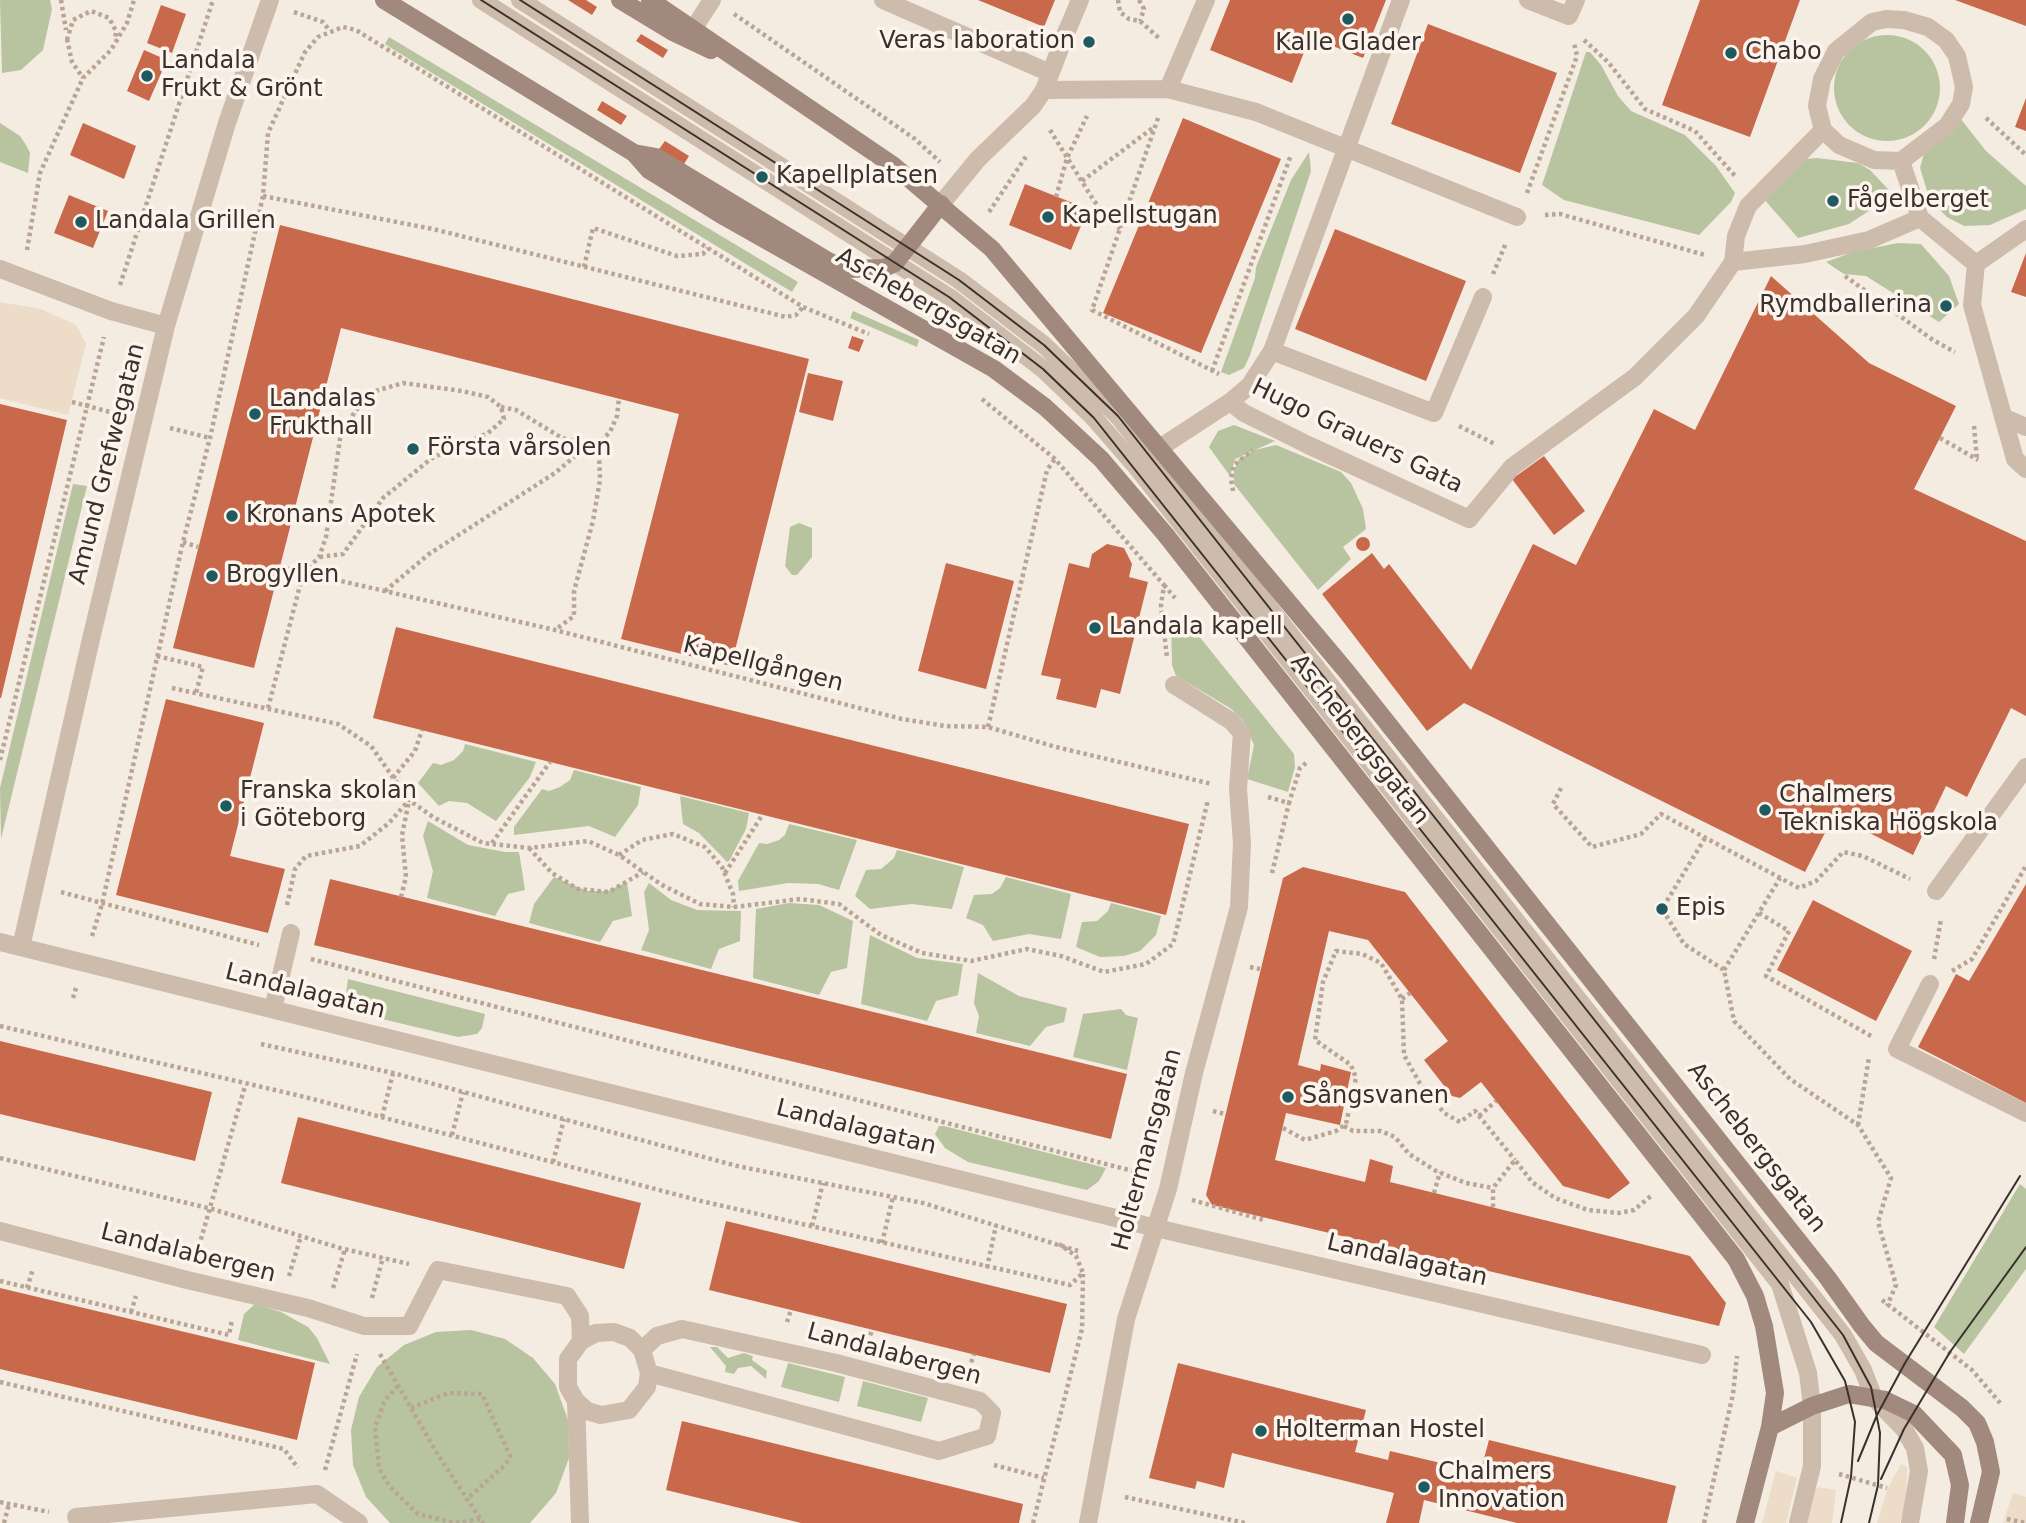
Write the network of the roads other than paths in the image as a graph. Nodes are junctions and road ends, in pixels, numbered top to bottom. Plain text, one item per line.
1 (270, 0) edge
2 (384, 0) edge
3 (481, 0) edge
4 (520, 0) edge
5 (620, 0) edge
6 (650, 0) edge
7 (883, 0) edge
8 (1080, 0) edge
9 (1206, 0) edge
10 (1401, 0) edge
11 (1528, 0) edge
12 (718, 4) edge
13 (1572, 15) edge
14 (694, 28) junction
15 (1050, 72) junction
16 (771, 80) junction
17 (1168, 89) junction
18 (1044, 90) junction
19 (1823, 130) junction
20 (1345, 147) junction
21 (634, 153) junction
22 (1901, 161) junction
23 (941, 204) junction
24 (1517, 217) road end
25 (1920, 218) junction
26 (2026, 229) edge
27 (908, 246) junction
28 (1733, 262) junction
29 (895, 263) junction
30 (1976, 264) junction
31 (0, 269) edge
32 (1483, 297) road end
33 (166, 326) junction
34 (1272, 351) junction
35 (1230, 402) junction
36 (2003, 417) junction
37 (2026, 427) edge
38 (1161, 447) junction
39 (2020, 464) edge
40 (1174, 685) road end
41 (2026, 767) edge
42 (1936, 891) road end
43 (291, 933) dead end
44 (0, 942) edge
45 (21, 947) junction
46 (1930, 984) road end
47 (273, 1009) junction
48 (2026, 1113) edge
49 (1156, 1228) junction
50 (0, 1231) edge
51 (581, 1341) junction
52 (642, 1350) junction
53 (1702, 1355) dead end
54 (649, 1373) junction
55 (1874, 1398) junction
56 (576, 1401) junction
57 (1812, 1406) junction
58 (1770, 1427) junction
59 (76, 1517) road end
60 (1980, 1518) edge
61 (359, 1523) edge
62 (580, 1523) edge
63 (1088, 1523) edge
64 (1745, 1523) edge
65 (1798, 1523) edge
66 (1910, 1523) edge
67 (1955, 1523) edge

1 - 33 street, Amund Grefwegatan
2 - 21 street, Aschebergsgatan
3 - 29 street
4 - 27 street
5 - 16 street, Aschebergsgatan
6 - 14 street, Aschebergsgatan
7 - 15 street
8 - 15 street
9 - 17 street
10 - 20 street, Hugo Grauers Gata
11 - 13 street
12 - 14 street
14 - 16 street, Aschebergsgatan
15 - 18 street
16 - 23 street, Aschebergsgatan
17 - 18 street
17 - 20 street
18 - 23 street
19 - 22 street
19 - 22 street
19 - 28 street
20 - 24 street
20 - 34 street, Hugo Grauers Gata
21 - 29 street, Aschebergsgatan
21 - 58 street, Aschebergsgatan
22 - 25 street
23 - 27 street, Aschebergsgatan
23 - 38 street, Aschebergsgatan
25 - 28 street
25 - 30 street
26 - 30 street
27 - 29 street, Aschebergsgatan
27 - 55 street
28 - 35 street, Hugo Grauers Gata
29 - 57 street
30 - 36 street
31 - 33 street
32 - 34 street, Hugo Grauers Gata
33 - 45 street, Amund Grefwegatan
34 - 35 street, Hugo Grauers Gata
35 - 38 street, Hugo Grauers Gata
36 - 37 street
36 - 39 street
38 - 60 street, Aschebergsgatan
40 - 49 street, Holtermansgatan
41 - 42 street
43 - 47 street
44 - 45 street, Landalagatan
45 - 47 street, Landalagatan
46 - 48 street
47 - 49 street, Landalagatan
49 - 53 street, Landalagatan
49 - 63 street, Holtermansgatan
50 - 51 street, Landalabergen
51 - 52 street
51 - 56 street
52 - 54 street
52 - 54 street, Landalabergen
54 - 56 street
55 - 57 street
55 - 66 street
55 - 67 street
56 - 62 street
57 - 58 street
57 - 65 street
58 - 64 street, Aschebergsgatan
59 - 61 street

